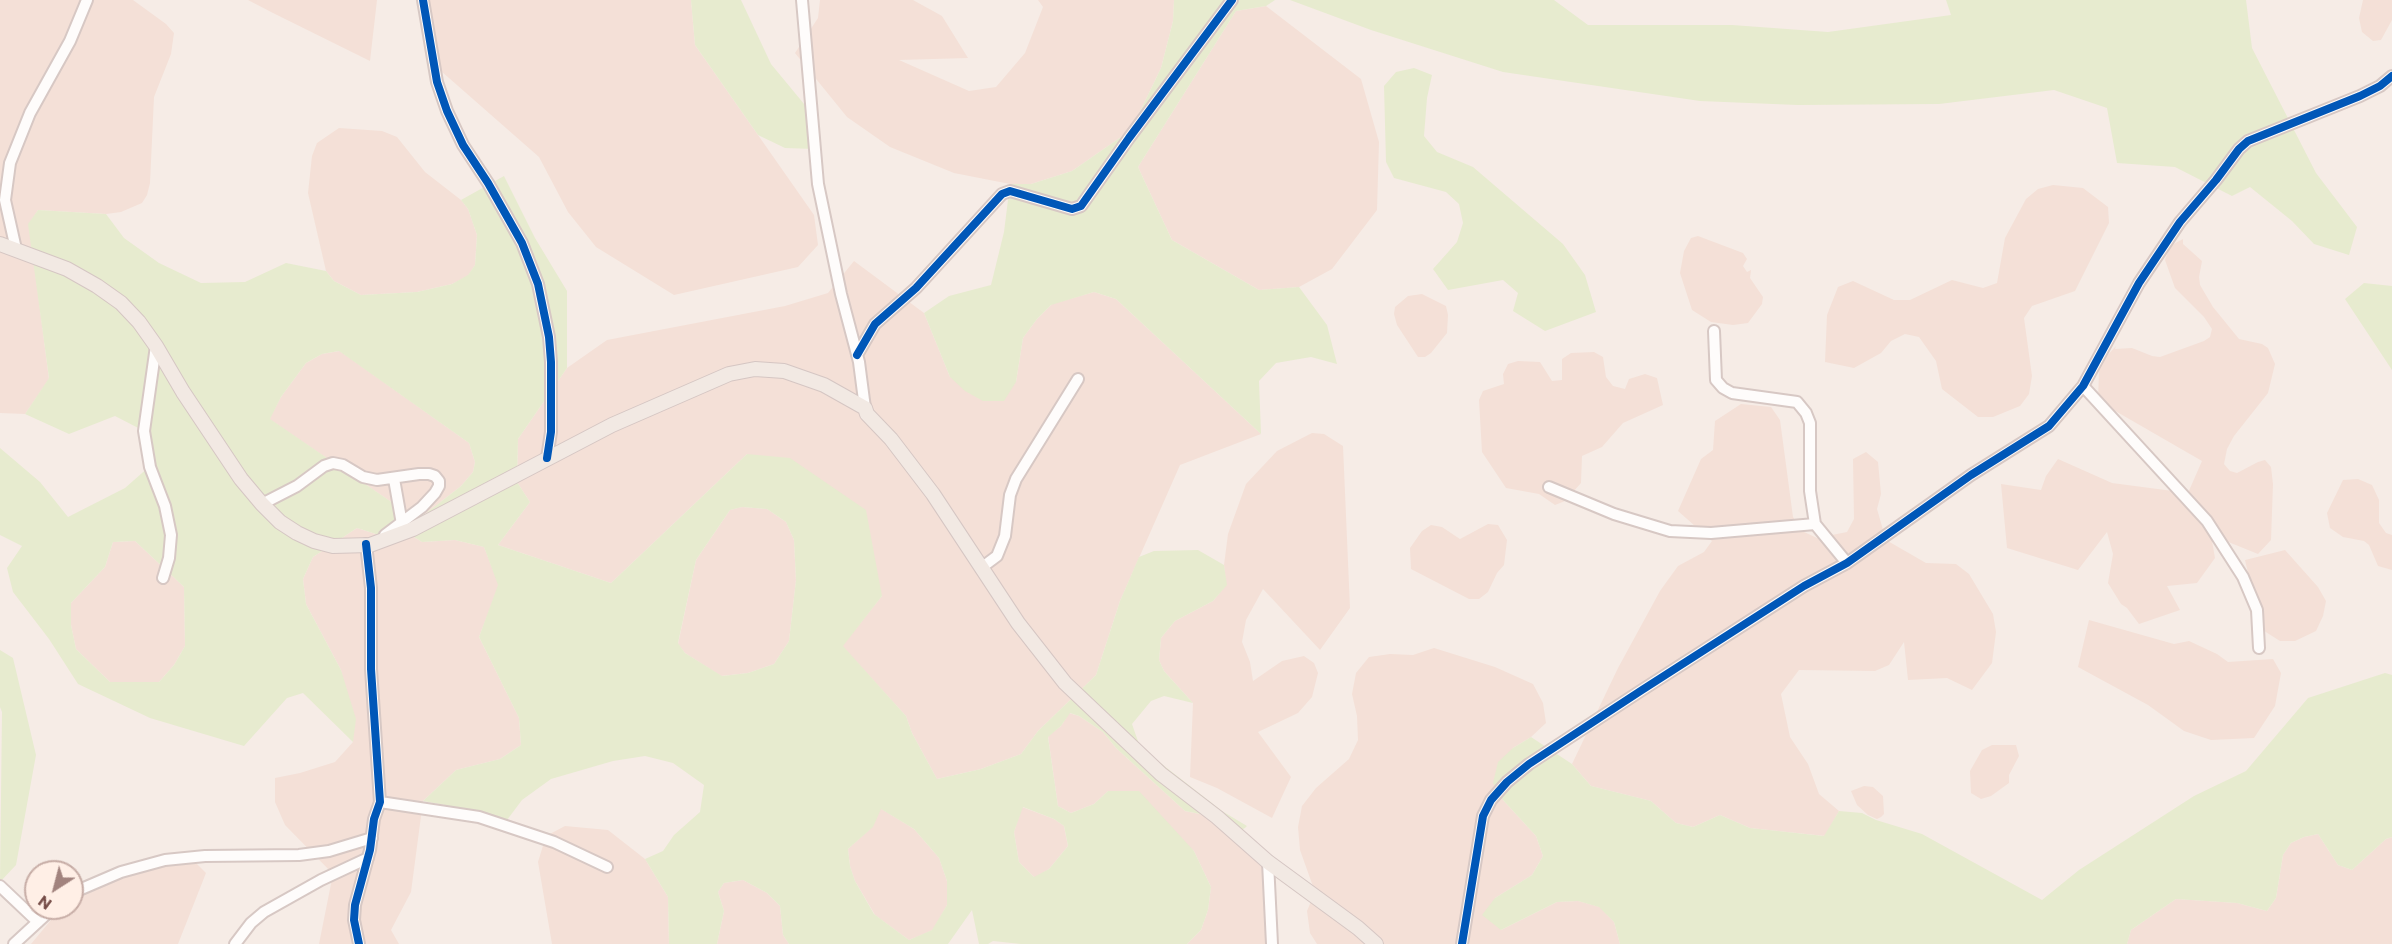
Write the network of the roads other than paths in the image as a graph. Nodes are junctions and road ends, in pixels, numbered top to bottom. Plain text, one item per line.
1 (87, 0) edge
2 (423, 0) edge
3 (802, 0) edge
4 (1232, 0) edge
5 (2392, 76) edge
6 (0, 244) edge
7 (16, 249) junction
8 (1714, 331) dead end
9 (156, 346) junction
10 (857, 355) junction
11 (1078, 379) dead end
12 (2083, 386) junction
13 (865, 408) junction
14 (547, 458) junction
15 (394, 479) junction
16 (1549, 487) dead end
17 (262, 504) junction
18 (402, 524) junction
19 (1815, 524) junction
20 (368, 545) junction
21 (1847, 563) junction
22 (981, 568) junction
23 (164, 578) dead end
24 (2259, 648) dead end
25 (380, 802) junction
26 (372, 838) junction
27 (368, 858) junction
28 (1268, 862) junction
29 (607, 867) dead end
30 (0, 886) edge
31 (84, 888) edge
32 (38, 922) joint
33 (14, 944) edge
34 (235, 944) edge
35 (358, 944) edge
36 (1272, 944) edge
37 (1376, 944) edge
38 (1462, 944) edge

1 - 7 street
2 - 14 street
3 - 10 street
4 - 10 street
5 - 12 street
6 - 7 main road
7 - 9 main road
8 - 19 street
9 - 17 main road
9 - 23 street
10 - 13 street
11 - 22 street
12 - 21 street
12 - 24 street
13 - 14 main road
13 - 22 main road
14 - 20 main road
15 - 17 street
15 - 18 street
15 - 18 street
16 - 19 street
17 - 20 main road
18 - 20 street
19 - 21 street
20 - 25 street
21 - 38 street
22 - 28 main road
25 - 26 street
25 - 29 street
26 - 27 street
26 - 31 street
27 - 34 street
27 - 35 street
28 - 36 street
28 - 37 main road
30 - 32 street
32 - 33 street

